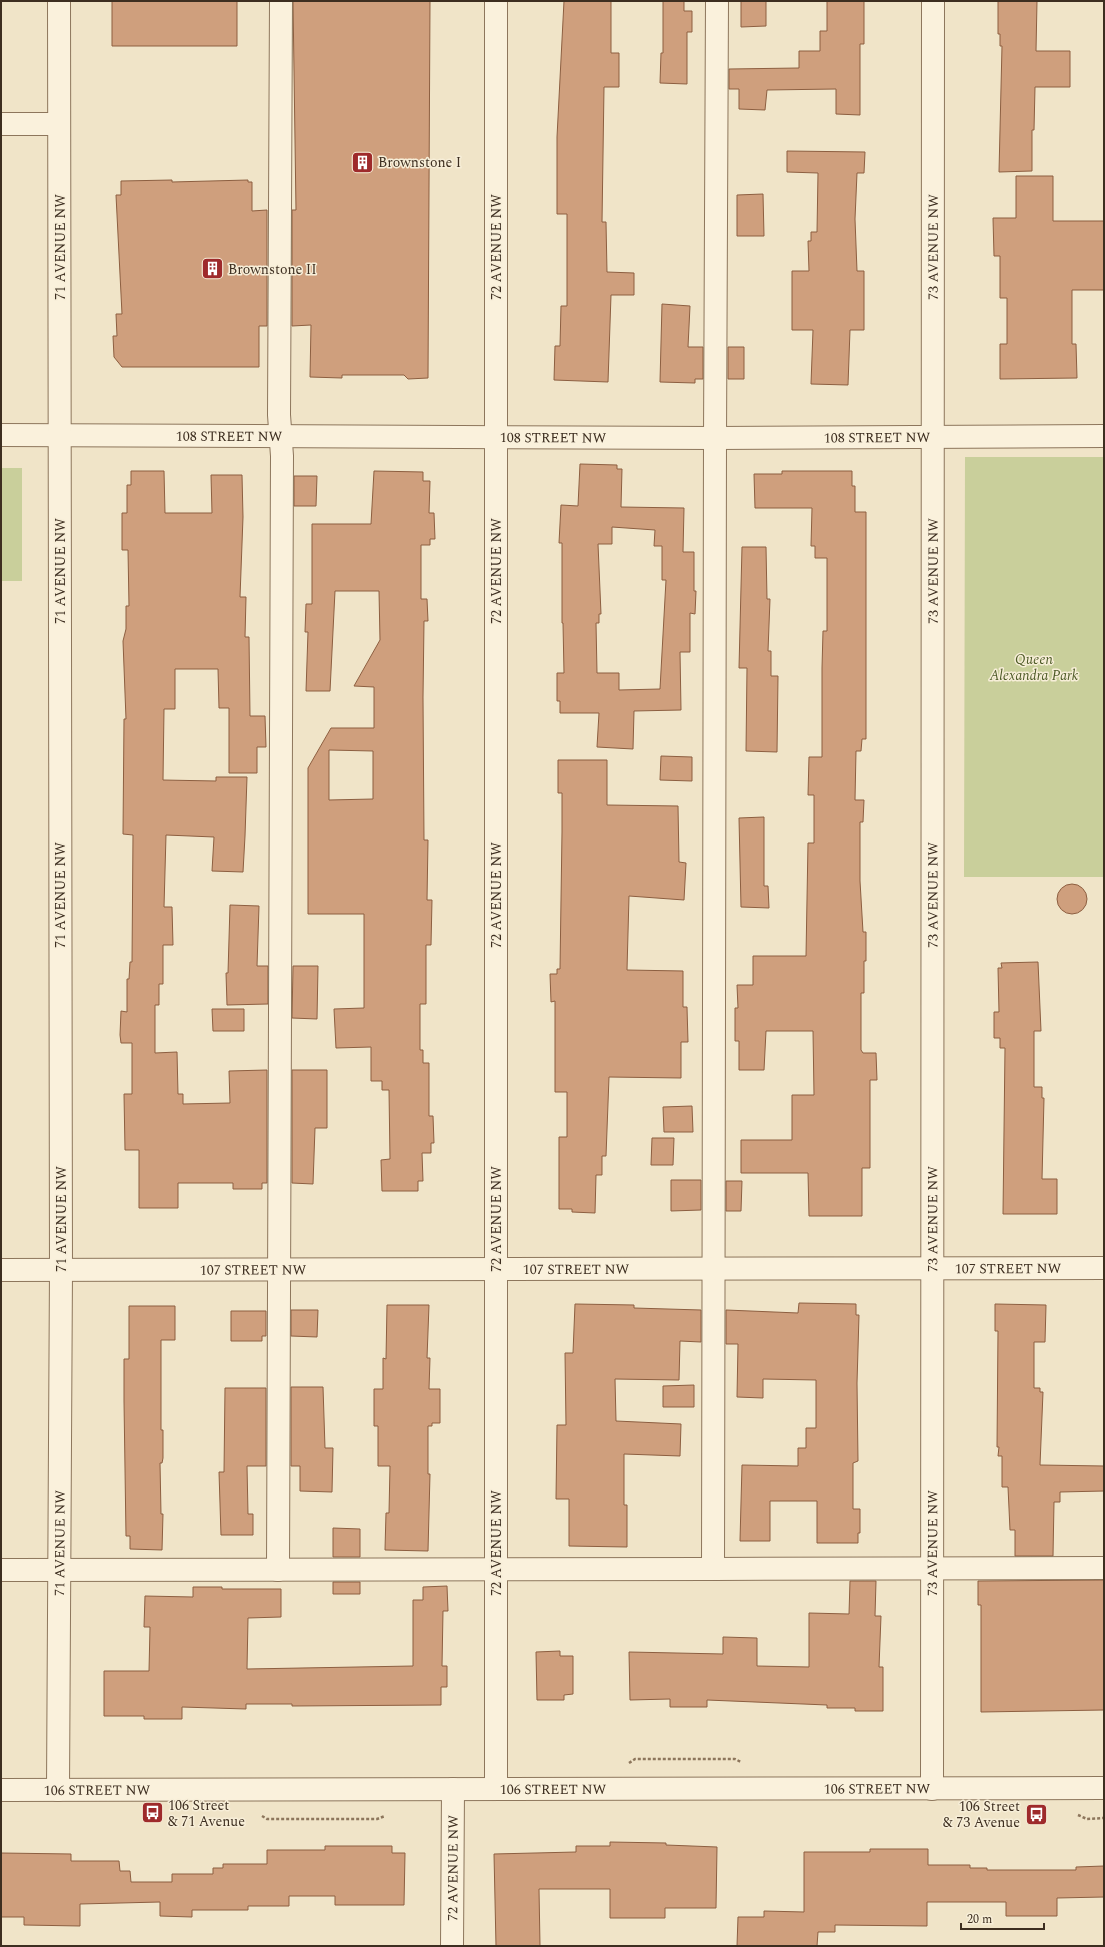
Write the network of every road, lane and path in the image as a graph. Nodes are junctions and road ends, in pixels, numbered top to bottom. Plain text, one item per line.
1 (59, 1) edge
2 (281, 1) edge
3 (496, 1) edge
4 (718, 1) edge
5 (933, 1) edge
6 (1, 124) edge
7 (59, 124) junction
8 (1, 435) edge
9 (60, 435) junction
10 (280, 435) junction
11 (496, 436) junction
12 (933, 436) junction
13 (1104, 436) edge
14 (715, 438) junction
15 (280, 1268) junction
16 (1104, 1268) edge
17 (496, 1269) junction
18 (714, 1269) junction
19 (932, 1269) junction
20 (1, 1270) edge
21 (61, 1270) junction
22 (933, 1568) junction
23 (1104, 1568) edge
24 (713, 1569) junction
25 (1, 1570) edge
26 (59, 1570) junction
27 (278, 1570) junction
28 (496, 1570) junction
29 (1104, 1788) edge
30 (452, 1789) junction
31 (496, 1789) junction
32 (932, 1789) junction
33 (1, 1790) edge
34 (58, 1790) junction
35 (452, 1946) edge

1 - 7 street, 71 AVENUE NW
2 - 10 street
3 - 11 street, 72 AVENUE NW
4 - 14 street
5 - 12 street, 73 AVENUE NW
6 - 7 street
7 - 9 street, 71 AVENUE NW
8 - 9 street, 108 STREET NW
9 - 10 street, 108 STREET NW
9 - 21 street, 71 AVENUE NW
10 - 11 street, 108 STREET NW
10 - 15 street
11 - 14 street, 108 STREET NW
11 - 17 street, 72 AVENUE NW
12 - 13 street, 108 STREET NW
12 - 14 street, 108 STREET NW
12 - 19 street, 73 AVENUE NW
14 - 18 street
15 - 17 street, 107 STREET NW
15 - 21 street, 107 STREET NW
15 - 27 street
16 - 19 street, 107 STREET NW
17 - 18 street, 107 STREET NW
17 - 28 street, 72 AVENUE NW
18 - 19 street, 107 STREET NW
18 - 24 street
19 - 22 street, 73 AVENUE NW
20 - 21 street, 107 STREET NW
21 - 26 street, 71 AVENUE NW
22 - 23 street
22 - 24 street
22 - 32 street, 73 AVENUE NW
24 - 28 street
25 - 26 street
26 - 27 street
26 - 34 street, 71 AVENUE NW
27 - 28 street
28 - 31 street, 72 AVENUE NW
29 - 32 street, 106 STREET NW
30 - 31 street, 106 STREET NW
30 - 34 street, 106 STREET NW
30 - 35 street, 72 AVENUE NW
31 - 32 street, 106 STREET NW
33 - 34 street, 106 STREET NW

